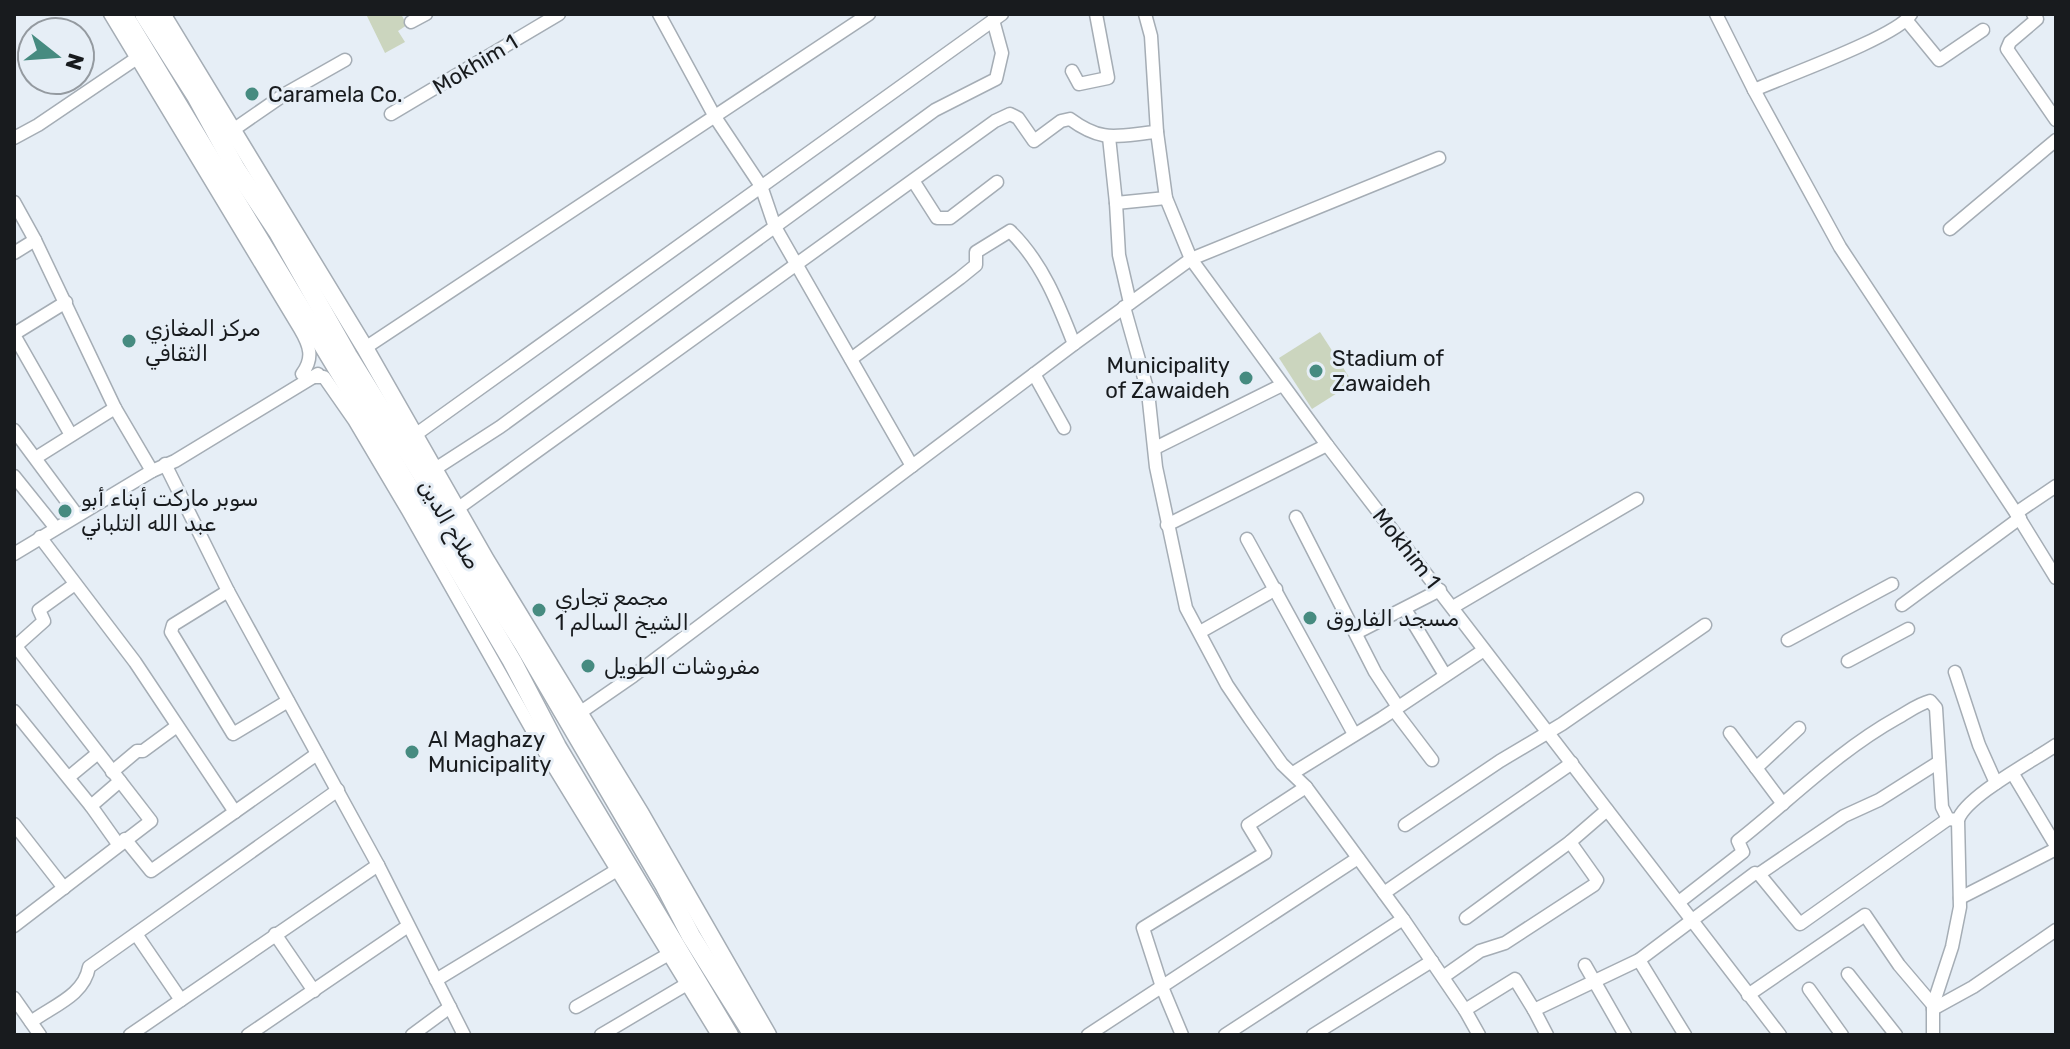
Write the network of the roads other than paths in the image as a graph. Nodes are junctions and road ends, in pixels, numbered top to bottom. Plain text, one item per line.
1 (110, 14) edge
2 (123, 14) edge
3 (144, 14) edge
4 (162, 14) edge
5 (426, 14) edge
6 (559, 14) edge
7 (659, 14) edge
8 (869, 14) edge
9 (1096, 14) edge
10 (1145, 14) edge
11 (1716, 14) edge
12 (2033, 14) edge
13 (998, 17) edge
14 (1909, 18) edge
15 (411, 22) dead end
16 (1983, 30) dead end
17 (137, 58) junction
18 (345, 60) dead end
19 (1072, 71) dead end
20 (1754, 90) junction
21 (391, 114) dead end
22 (715, 117) junction
23 (2056, 120) edge
24 (233, 130) junction
25 (1157, 132) junction
26 (1109, 137) junction
27 (14, 138) edge
28 (2056, 140) edge
29 (1439, 158) dead end
30 (914, 182) junction
31 (997, 182) dead end
32 (219, 183) junction
33 (761, 186) junction
34 (1166, 198) junction
35 (14, 202) edge
36 (1116, 203) junction
37 (775, 227) junction
38 (1950, 229) dead end
39 (35, 240) junction
40 (14, 253) edge
41 (1191, 259) junction
42 (798, 265) junction
43 (66, 302) junction
44 (1127, 305) junction
45 (14, 334) edge
46 (1074, 344) junction
47 (344, 354) junction
48 (851, 359) junction
49 (1034, 374) junction
50 (307, 376) junction
51 (1282, 385) junction
52 (115, 408) junction
53 (1064, 428) dead end
54 (14, 430) edge
55 (71, 435) junction
56 (415, 435) junction
57 (1327, 445) junction
58 (1155, 448) junction
59 (37, 457) junction
60 (165, 464) junction
61 (912, 466) junction
62 (435, 469) junction
63 (152, 471) junction
64 (14, 476) edge
65 (2056, 486) edge
66 (1637, 499) dead end
67 (457, 509) junction
68 (77, 515) junction
69 (2018, 516) junction
70 (1296, 517) dead end
71 (1167, 525) junction
72 (55, 527) junction
73 (40, 537) junction
74 (1247, 539) dead end
75 (16, 549) edge
76 (486, 560) junction
77 (2056, 578) edge
78 (482, 579) junction
79 (75, 584) junction
80 (1892, 584) dead end
81 (1276, 589) junction
82 (1440, 590) junction
83 (228, 591) junction
84 (1902, 605) dead end
85 (1453, 607) junction
86 (1405, 609) junction
87 (1705, 625) dead end
88 (1908, 629) dead end
89 (1200, 632) junction
90 (1356, 633) junction
91 (1788, 640) dead end
92 (15, 645) edge
93 (1484, 650) junction
94 (1848, 661) dead end
95 (1955, 672) dead end
96 (1445, 675) junction
97 (288, 701) junction
98 (1396, 708) junction
99 (14, 711) edge
100 (578, 714) junction
101 (177, 726) junction
102 (1799, 728) dead end
103 (1547, 730) junction
104 (1730, 733) dead end
105 (1354, 734) junction
106 (2056, 745) edge
107 (98, 753) junction
108 (317, 754) junction
109 (1432, 760) dead end
110 (1939, 762) junction
111 (1572, 763) junction
112 (1756, 768) junction
113 (1293, 773) junction
114 (2013, 774) junction
115 (116, 776) junction
116 (69, 777) junction
117 (1996, 783) junction
118 (1306, 787) junction
119 (338, 790) junction
120 (634, 804) junction
121 (1783, 804) junction
122 (91, 806) junction
123 (1607, 810) junction
124 (235, 812) junction
125 (1953, 819) junction
126 (625, 822) junction
127 (14, 824) edge
128 (1405, 825) dead end
129 (122, 841) junction
130 (1570, 842) junction
131 (2056, 847) edge
132 (1358, 858) junction
133 (378, 865) junction
134 (617, 870) junction
135 (1759, 874) junction
136 (64, 888) junction
137 (1384, 893) junction
138 (1960, 898) junction
139 (1679, 902) junction
140 (1466, 918) dead end
141 (1403, 919) junction
142 (1692, 920) junction
143 (14, 926) edge
144 (408, 926) junction
145 (2056, 930) edge
146 (136, 934) junction
147 (275, 934) junction
148 (678, 943) junction
149 (1639, 960) junction
150 (1432, 961) junction
151 (1585, 965) dead end
152 (1848, 974) dead end
153 (1443, 977) junction
154 (436, 980) junction
155 (1594, 982) junction
156 (687, 984) junction
157 (1162, 987) junction
158 (1809, 989) dead end
159 (314, 991) junction
160 (1748, 995) junction
161 (14, 998) edge
162 (181, 1000) junction
163 (450, 1007) junction
164 (576, 1007) dead end
165 (1933, 1007) junction
166 (1465, 1010) junction
167 (1534, 1010) junction
168 (31, 1022) junction
169 (40, 1035) edge
170 (130, 1035) edge
171 (248, 1035) edge
172 (412, 1035) edge
173 (464, 1035) edge
174 (601, 1035) edge
175 (718, 1035) edge
176 (729, 1035) edge
177 (753, 1035) edge
178 (768, 1035) edge
179 (1088, 1035) edge
180 (1182, 1035) edge
181 (1225, 1035) edge
182 (1313, 1035) edge
183 (1479, 1035) edge
184 (1547, 1035) edge
185 (1625, 1035) edge
186 (1685, 1035) edge
187 (1780, 1035) edge
188 (1842, 1035) edge
189 (1896, 1035) edge
190 (1933, 1035) edge

1 - 17 street
2 - 32 highway, صلاح الدين
3 - 47 highway, صلاح الدين
4 - 24 main road
5 - 15 street
6 - 21 street, Mokhim 1
7 - 22 street
8 - 22 street
9 - 19 street
10 - 25 street, Mokhim 1
11 - 20 street
12 - 23 street
13 - 33 street
13 - 37 street
14 - 16 street
14 - 20 street
17 - 27 street
17 - 32 street
18 - 24 street
20 - 69 street
22 - 33 street
22 - 47 street
24 - 47 main road
25 - 26 street
25 - 34 street, Mokhim 1
26 - 30 street
26 - 36 street
28 - 38 street
29 - 41 street
30 - 31 street
30 - 42 street
32 - 47 highway, صلاح الدين
32 - 50 street
33 - 37 street
33 - 56 street
34 - 36 street
34 - 41 street, Mokhim 1
35 - 39 street
36 - 44 street
37 - 42 street
37 - 62 street
39 - 40 street
39 - 43 street
41 - 44 street
41 - 51 street, Mokhim 1
42 - 48 street
42 - 67 street
43 - 45 street
43 - 52 street
44 - 46 street
44 - 58 street
45 - 55 street
46 - 48 street
46 - 49 street
47 - 50 street
47 - 56 main road
47 - 78 highway, صلاح الدين
47 - 148 highway, صلاح الدين
48 - 61 street
49 - 53 street
49 - 61 street
50 - 60 street
50 - 134 street
51 - 57 street, Mokhim 1
51 - 58 street
52 - 55 street
52 - 63 street
54 - 59 street
55 - 59 street
56 - 62 main road
57 - 71 street
57 - 82 street, Mokhim 1
58 - 71 street
59 - 68 street
60 - 63 street
60 - 83 street
61 - 100 street
62 - 67 main road
63 - 68 street
64 - 72 street
65 - 69 street
66 - 85 street
67 - 76 main road
68 - 72 street
69 - 77 street
69 - 84 street
70 - 90 street
71 - 89 street
72 - 73 street
73 - 75 street
73 - 79 street
74 - 81 street
76 - 78 highway
76 - 100 main road
78 - 126 highway, صلاح الدين
79 - 92 street
79 - 101 street
80 - 91 street
81 - 89 street
81 - 105 street
82 - 85 street, Mokhim 1
82 - 86 street
83 - 97 street
83 - 97 street
85 - 93 street, Mokhim 1
86 - 90 street
86 - 96 street
87 - 103 street
88 - 94 street
89 - 113 street
90 - 98 street
92 - 107 street
93 - 96 street
93 - 103 street, Mokhim 1
95 - 117 street
96 - 98 street
97 - 108 street
98 - 105 street
98 - 109 street
99 - 116 street
100 - 120 main road
101 - 115 street
101 - 124 street
102 - 112 street
103 - 111 street, Mokhim 1
103 - 128 street
104 - 112 street
105 - 113 street
106 - 114 street
107 - 115 street
107 - 116 street
108 - 119 street
108 - 124 street
110 - 121 street
110 - 125 street
110 - 135 street
111 - 123 street, Mokhim 1
111 - 137 street
112 - 121 street
113 - 118 street
114 - 117 street
114 - 131 street
115 - 122 street
115 - 129 street
116 - 122 street
117 - 125 street
118 - 132 street
118 - 157 street
119 - 133 street
119 - 146 street
120 - 126 highway
120 - 178 main road
121 - 139 street
122 - 129 street
123 - 130 street
123 - 139 street, Mokhim 1
124 - 129 street
125 - 135 street
125 - 138 street
126 - 148 highway, صلاح الدين
127 - 136 street
129 - 136 street
130 - 140 street
130 - 153 street
131 - 138 street
132 - 137 street
132 - 157 street
133 - 144 street
133 - 147 street
134 - 148 street
134 - 154 street
135 - 142 street
136 - 143 street
137 - 141 street
138 - 165 street
139 - 142 street, Mokhim 1
141 - 150 street
141 - 181 street
142 - 149 street
142 - 160 street, Mokhim 1
144 - 154 street
144 - 159 street
145 - 165 street
146 - 162 street
146 - 168 street
147 - 159 street
147 - 162 street
148 - 156 street
148 - 164 street
148 - 176 highway, صلاح الدين
148 - 177 highway, صلاح الدين
149 - 155 street
149 - 186 street
150 - 153 street
150 - 182 street
151 - 155 street
152 - 189 street
153 - 166 street
154 - 163 street
155 - 167 street
155 - 185 street
156 - 174 street
156 - 175 street
157 - 179 street
157 - 180 street
158 - 188 street
159 - 171 street
160 - 165 street
160 - 187 street, Mokhim 1
161 - 168 street
162 - 170 street
163 - 172 street
163 - 173 street
165 - 190 street
166 - 167 street
166 - 183 street
167 - 184 street
168 - 169 street

